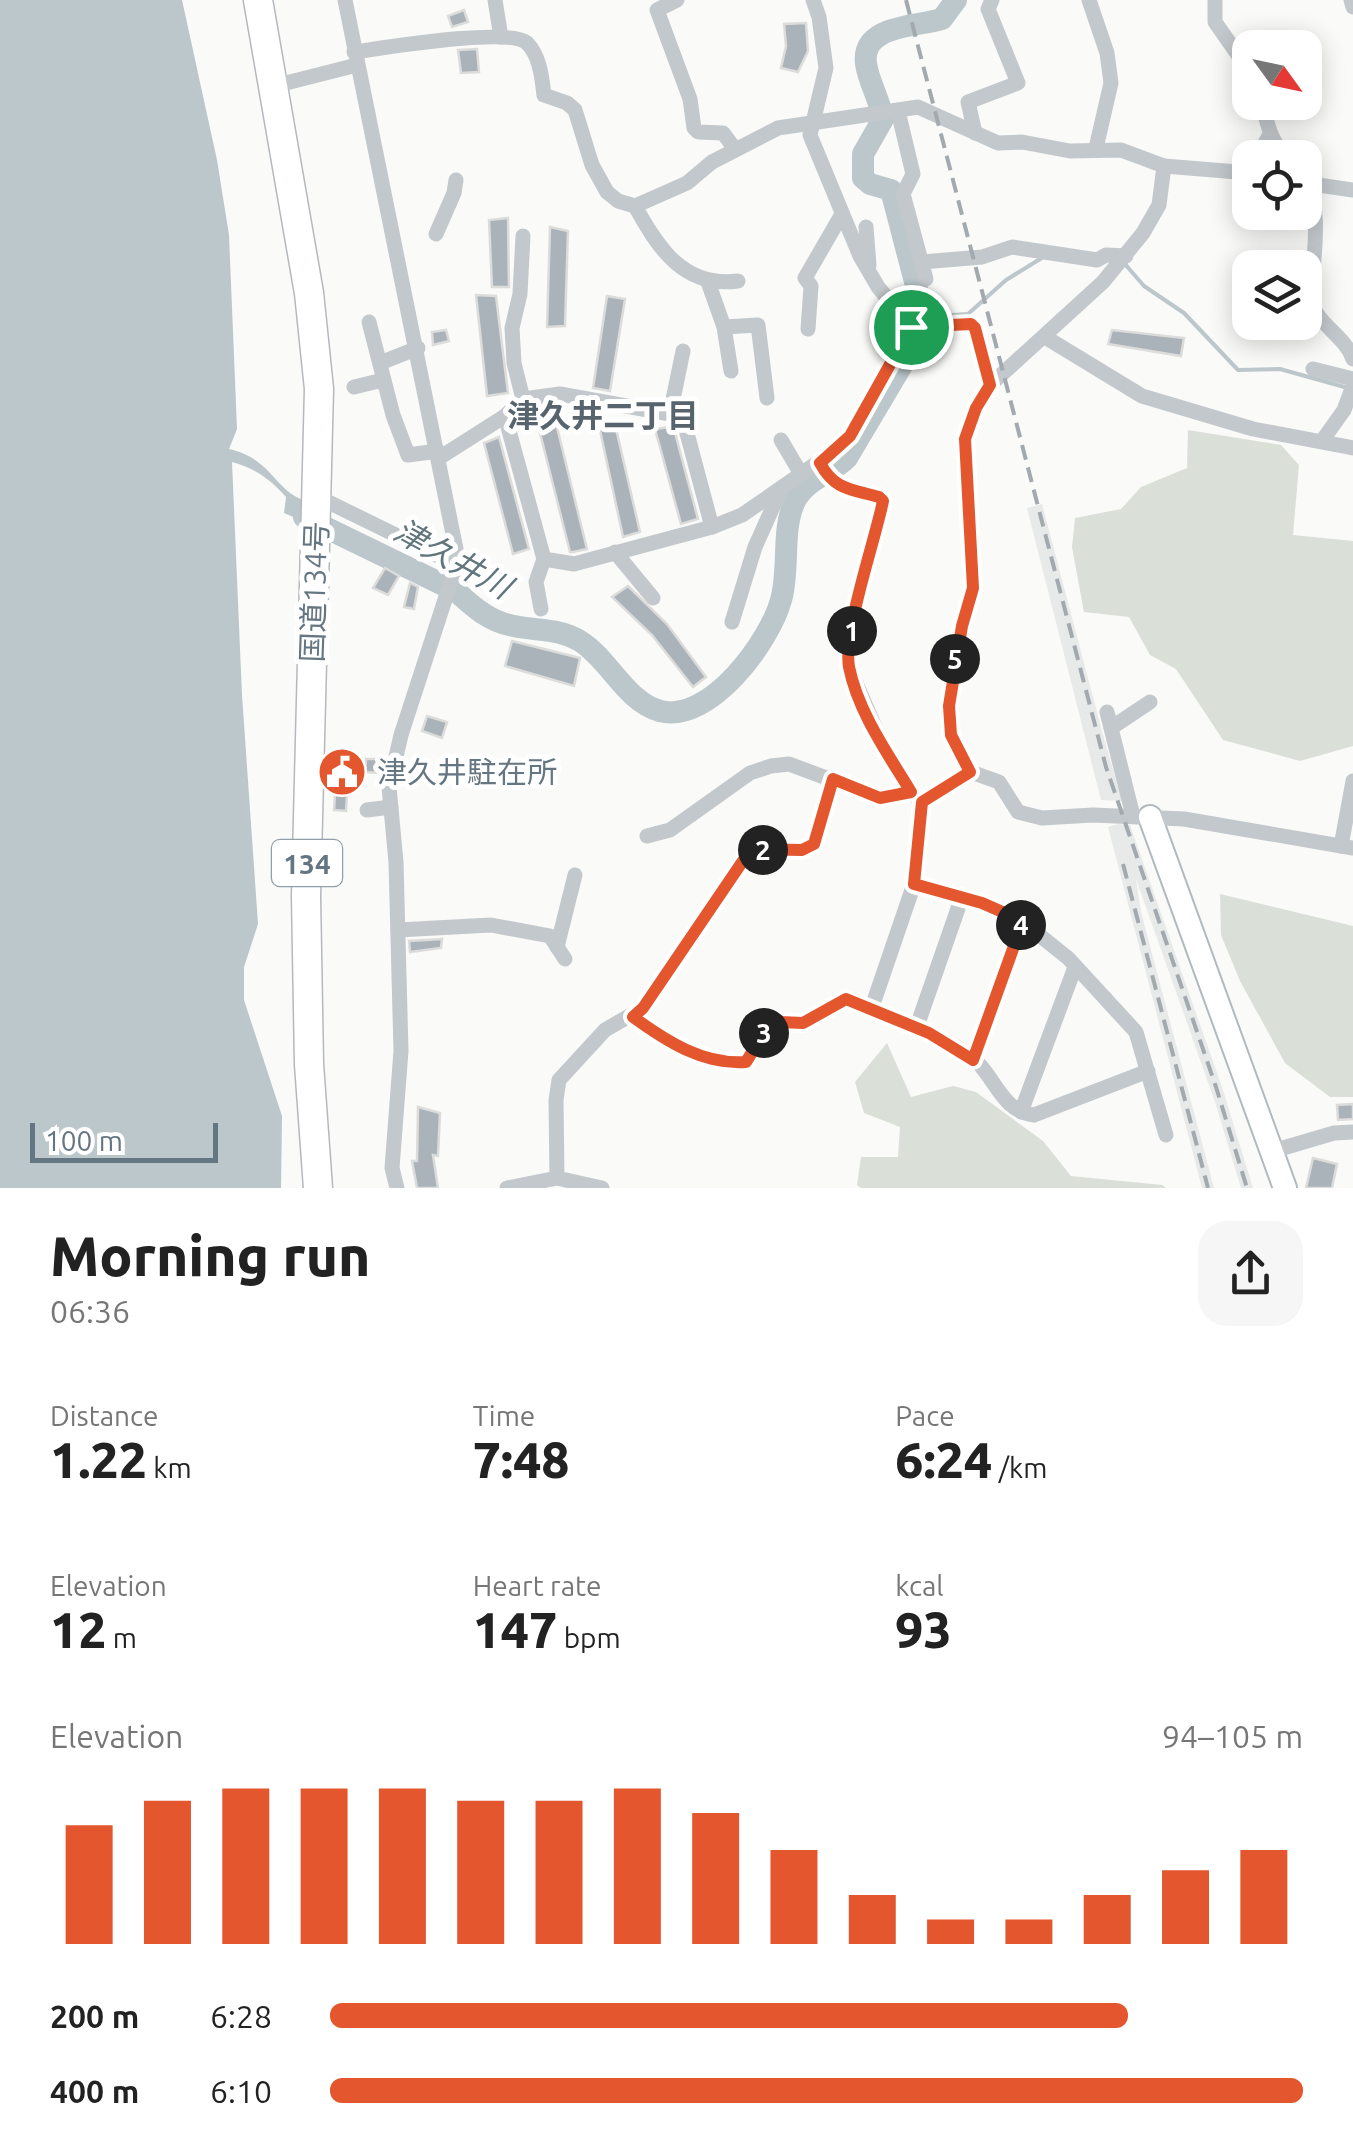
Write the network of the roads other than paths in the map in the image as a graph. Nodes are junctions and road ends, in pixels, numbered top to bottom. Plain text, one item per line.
1 (258, 0) edge
2 (345, 0) edge
3 (495, 0) edge
4 (677, 0) edge
5 (812, 0) edge
6 (992, 0) edge
7 (1088, 0) edge
8 (1215, 0) edge
9 (501, 37) junction
10 (1232, 46) edge
11 (356, 59) junction
12 (274, 86) junction
13 (887, 113) junction
14 (1266, 120) edge
15 (810, 125) junction
16 (975, 133) junction
17 (1270, 134) junction
18 (1267, 140) edge
19 (1273, 140) edge
20 (1096, 148) junction
21 (735, 149) junction
22 (1164, 166) junction
23 (1232, 172) edge
24 (456, 180) dead end
25 (1322, 183) edge
26 (1353, 190) edge
27 (636, 206) junction
28 (842, 214) junction
29 (866, 227) dead end
30 (1315, 230) edge
31 (436, 234) dead end
32 (524, 236) dead end
33 (1126, 256) junction
34 (870, 274) junction
35 (738, 281) dead end
36 (708, 282) junction
37 (368, 322) dead end
38 (917, 326) junction
39 (724, 327) junction
40 (808, 329) dead end
41 (1045, 337) junction
42 (418, 348) junction
43 (682, 351) dead end
44 (1353, 359) edge
45 (380, 363) junction
46 (1312, 369) dead end
47 (731, 371) dead end
48 (384, 380) junction
49 (1353, 382) edge
50 (990, 385) junction
51 (354, 386) dead end
52 (767, 398) dead end
53 (523, 399) junction
54 (670, 414) junction
55 (506, 416) junction
56 (781, 440) dead end
57 (1322, 441) junction
58 (1353, 448) edge
59 (438, 454) junction
60 (824, 470) junction
61 (802, 474) junction
62 (781, 489) junction
63 (316, 496) junction
64 (712, 527) junction
65 (615, 552) junction
66 (544, 559) junction
67 (454, 570) junction
68 (653, 598) dead end
69 (542, 610) dead end
70 (732, 622) dead end
71 (1150, 702) dead end
72 (970, 772) junction
73 (833, 779) junction
74 (1353, 781) edge
75 (917, 797) junction
76 (391, 807) junction
77 (366, 810) dead end
78 (1142, 817) junction
79 (647, 836) dead end
80 (1347, 847) edge
81 (575, 875) dead end
82 (914, 884) junction
83 (962, 897) junction
84 (1023, 921) junction
85 (398, 930) junction
86 (1076, 967) junction
87 (872, 1007) junction
88 (633, 1017) junction
89 (916, 1028) junction
90 (973, 1060) junction
91 (1148, 1070) junction
92 (1021, 1112) junction
93 (1353, 1132) edge
94 (1166, 1135) dead end
95 (1273, 1151) junction
96 (557, 1178) junction
97 (318, 1188) edge
98 (397, 1188) edge
99 (506, 1188) edge
100 (602, 1188) edge
101 (1285, 1188) edge

1 - 12 highway, 国道134号 / 134
2 - 11 street
3 - 9 street
4 - 21 street
5 - 15 street
6 - 16 street
7 - 20 street
8 - 10 street
9 - 11 street
9 - 27 street
11 - 12 street
11 - 42 street
12 - 63 highway, 国道134号 / 134
13 - 15 street
13 - 16 street
13 - 33 street
14 - 17 street
15 - 21 street
15 - 28 street
16 - 20 street
17 - 18 street
17 - 19 street
20 - 22 street
21 - 27 street
22 - 23 street
22 - 33 street
24 - 31 street
25 - 26 street
27 - 36 street
28 - 34 street
28 - 40 street
29 - 34 street
30 - 44 street
32 - 53 street
33 - 41 street
34 - 38 street
35 - 36 street
36 - 39 street
37 - 45 street
38 - 50 street
38 - 60 street
39 - 47 street
39 - 52 street
41 - 50 street
41 - 57 street
42 - 45 street
42 - 59 street
43 - 54 street
45 - 48 street
46 - 49 street
48 - 51 street
48 - 59 street
49 - 57 street
50 - 72 street
53 - 54 street
53 - 55 street
54 - 64 street
55 - 59 street
55 - 66 street
56 - 61 street
57 - 58 street
59 - 67 street
60 - 61 street
60 - 75 street
61 - 62 street
62 - 64 street
62 - 70 street
63 - 67 street
63 - 97 highway, 国道134号 / 134
64 - 65 street
65 - 66 street
65 - 68 street
66 - 69 street
67 - 76 street
71 - 78 street
72 - 75 street
72 - 78 street
73 - 75 street
73 - 79 street
73 - 88 street
74 - 80 street
75 - 82 street
76 - 77 street
76 - 85 street
78 - 80 street
78 - 95 street
81 - 85 street
82 - 83 street
82 - 87 street
83 - 84 street
83 - 89 street
84 - 86 street
84 - 90 street
85 - 98 street
86 - 91 street
86 - 92 street
87 - 88 street
87 - 89 street
88 - 96 street
89 - 90 street
90 - 92 street
91 - 92 street
91 - 94 street
93 - 95 street
95 - 101 street
96 - 99 street
96 - 100 street

